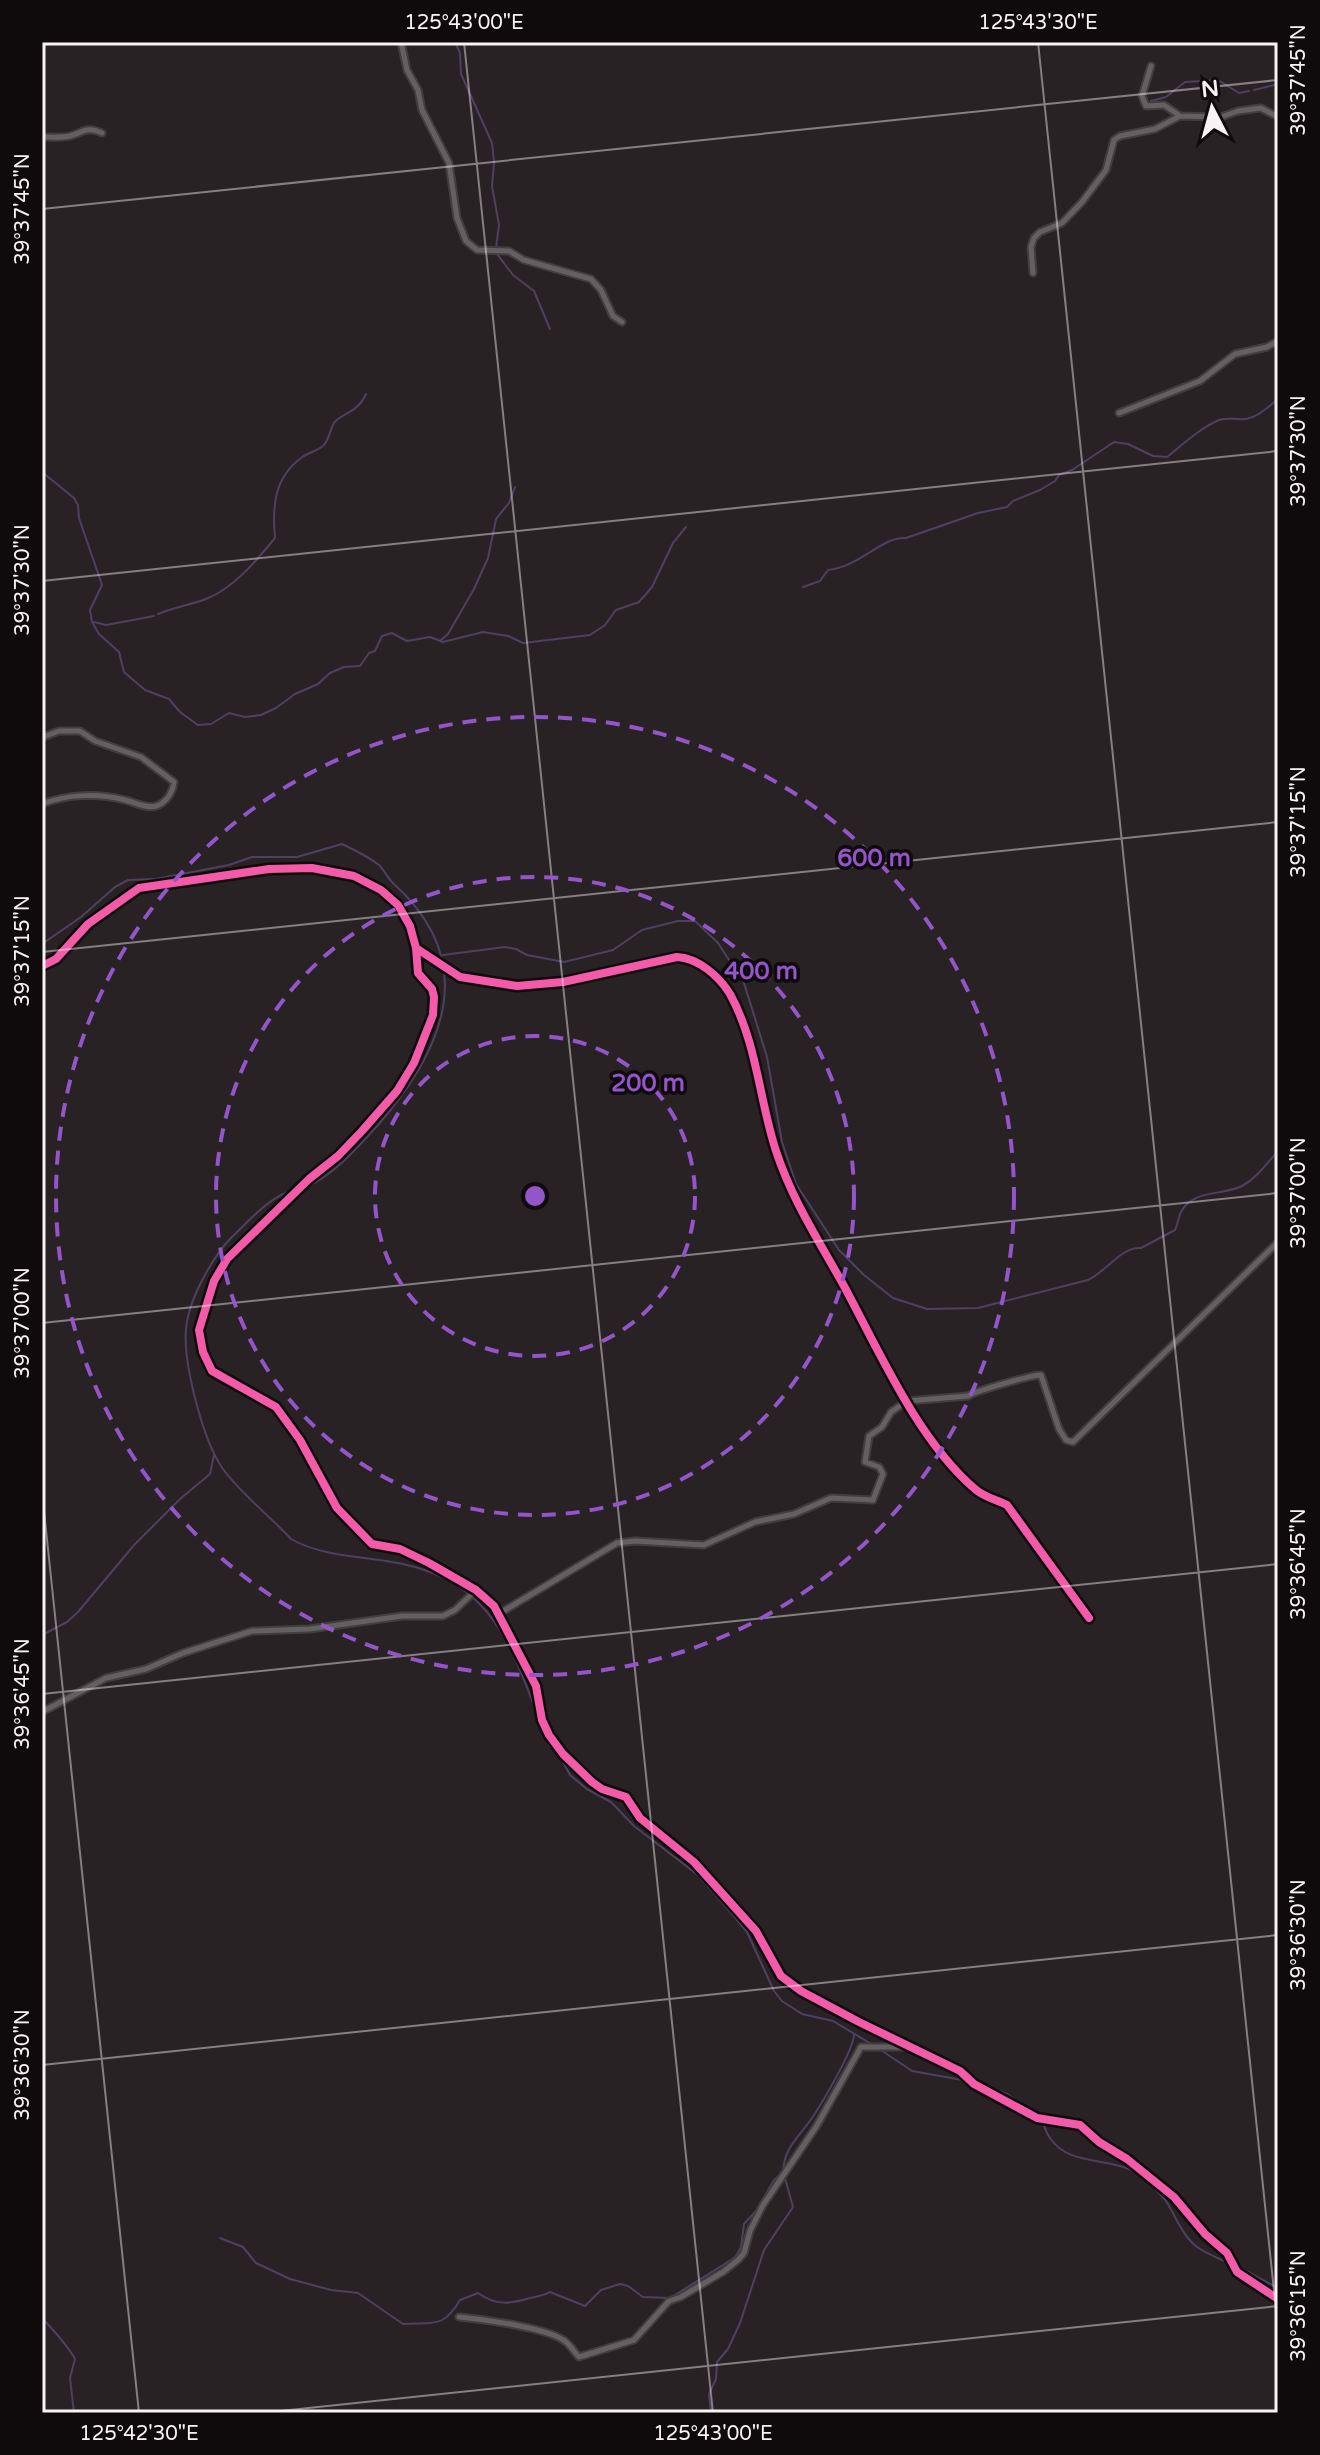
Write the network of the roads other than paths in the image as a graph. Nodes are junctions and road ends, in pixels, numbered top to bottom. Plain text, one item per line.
1 (401, 42) edge
2 (1151, 66) dead end
3 (1180, 116) junction
4 (1278, 117) edge
5 (102, 133) dead end
6 (42, 137) edge
7 (1033, 273) dead end
8 (622, 322) dead end
9 (1278, 341) edge
10 (1119, 413) dead end
11 (43, 737) edge
12 (42, 804) edge
13 (416, 948) junction
14 (42, 966) edge
15 (1278, 1242) edge
16 (907, 1401) junction
17 (476, 1590) junction
18 (500, 1613) junction
19 (1089, 1618) dead end
20 (42, 1712) edge
21 (907, 2046) junction
22 (1278, 2299) edge
23 (459, 2317) dead end

1 - 8 street
2 - 3 street
3 - 4 street
3 - 7 street
5 - 6 street
9 - 10 street
11 - 12 street
13 - 14 street
13 - 16 street
13 - 17 street
15 - 16 street
16 - 18 street
16 - 19 street
17 - 18 street
17 - 20 street
18 - 21 street
21 - 22 street
21 - 23 street

